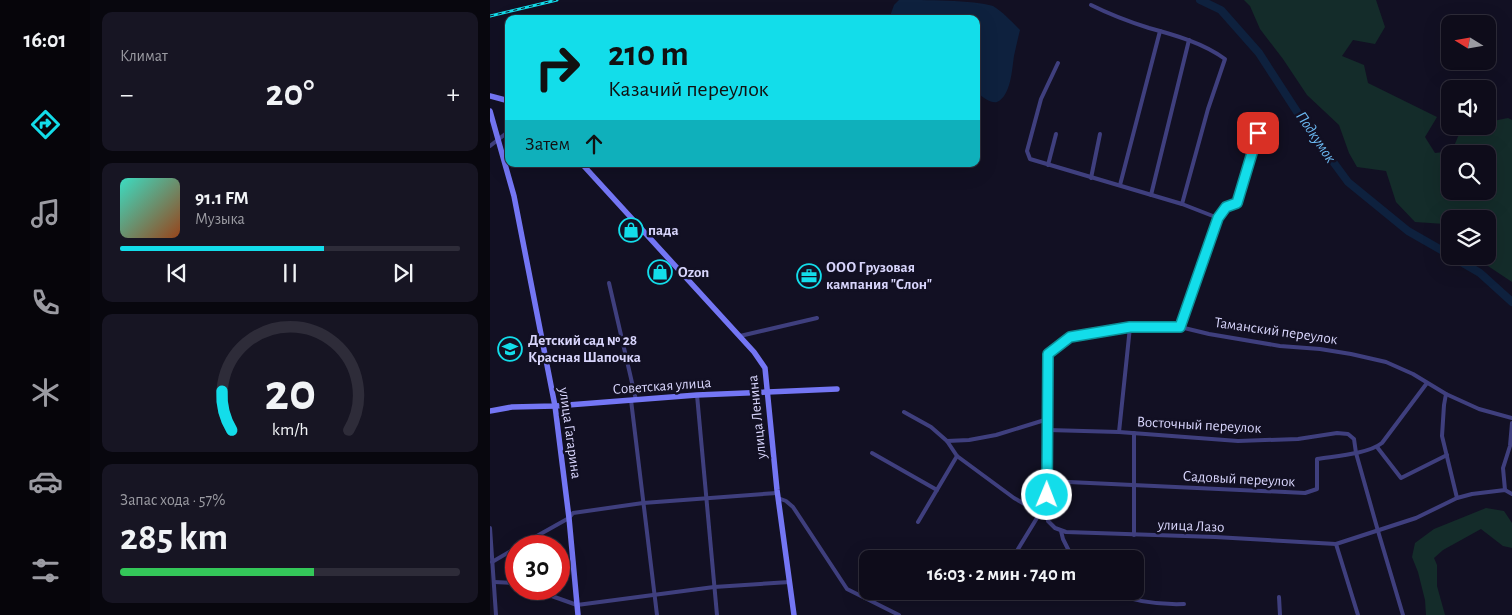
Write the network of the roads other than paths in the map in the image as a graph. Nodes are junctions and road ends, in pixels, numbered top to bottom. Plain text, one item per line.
1 (1091, 5) dead end
2 (1160, 31) junction
3 (1189, 40) junction
4 (1058, 63) dead end
5 (490, 96) edge
6 (505, 100) edge
7 (490, 110) edge
8 (1264, 116) dead end
9 (505, 134) edge
10 (1056, 134) dead end
11 (1100, 134) dead end
12 (498, 140) junction
13 (490, 146) edge
14 (505, 164) edge
15 (1048, 165) junction
16 (506, 167) edge
17 (585, 167) edge
18 (1090, 178) junction
19 (1120, 186) junction
20 (1151, 195) junction
21 (1182, 204) junction
22 (1218, 218) junction
23 (609, 283) dead end
24 (817, 318) dead end
25 (1130, 327) junction
26 (1180, 327) junction
27 (740, 336) junction
28 (1427, 384) junction
29 (837, 388) dead end
30 (767, 392) junction
31 (1446, 394) junction
32 (697, 395) junction
33 (633, 400) junction
34 (555, 406) junction
35 (490, 411) edge
36 (904, 412) dead end
37 (1512, 418) edge
38 (1048, 419) junction
39 (1512, 423) edge
40 (1048, 430) junction
41 (1119, 432) junction
42 (1134, 433) junction
43 (947, 441) junction
44 (1377, 448) junction
45 (872, 453) dead end
46 (1356, 453) junction
47 (1447, 455) junction
48 (957, 456) junction
49 (1047, 481) junction
50 (1134, 486) junction
51 (937, 490) junction
52 (1505, 490) junction
53 (1512, 494) edge
54 (778, 496) junction
55 (706, 498) junction
56 (1457, 498) junction
57 (643, 502) junction
58 (1040, 513) junction
59 (1047, 513) junction
60 (569, 518) junction
61 (918, 522) dead end
62 (490, 528) edge
63 (1062, 531) junction
64 (1378, 531) junction
65 (539, 535) edge
66 (1134, 535) junction
67 (1336, 544) junction
68 (1017, 550) edge
69 (1069, 550) edge
70 (505, 554) edge
71 (492, 562) junction
72 (492, 568) edge
73 (494, 582) junction
74 (505, 582) edge
75 (790, 582) junction
76 (714, 587) junction
77 (655, 594) junction
78 (1279, 597) dead end
79 (562, 600) edge
80 (1134, 600) edge
81 (1184, 604) dead end
82 (576, 605) junction
83 (496, 615) edge
84 (578, 615) edge
85 (657, 615) edge
86 (717, 615) edge
87 (794, 615) edge
88 (899, 615) edge
89 (1280, 615) edge
90 (1358, 615) edge
91 (1403, 615) edge

1 - 2 street
2 - 3 street
2 - 19 street
3 - 20 street
3 - 21 street
4 - 15 street
5 - 6 street
7 - 12 street, улица Гагарина
8 - 22 street
9 - 12 street
10 - 15 street
11 - 18 street
12 - 13 street
12 - 14 street, улица Гагарина
15 - 18 street
16 - 34 street, улица Гагарина
17 - 27 street, улица Ленина
18 - 19 street
19 - 20 street
20 - 21 street
21 - 22 street
22 - 26 street
23 - 33 street
24 - 27 street
25 - 26 street, Таманский переулок
25 - 38 street, Таманский переулок
25 - 41 street
26 - 28 street, Таманский переулок
27 - 30 street, улица Ленина
28 - 31 street, Таманский переулок
28 - 44 street
29 - 30 street, Советская улица
30 - 32 street, Советская улица
30 - 54 street, улица Ленина
31 - 37 street, Таманский переулок
31 - 47 street
32 - 33 street, Советская улица
32 - 55 street
33 - 34 street, Советская улица
33 - 57 street
34 - 35 street, Советская улица
34 - 60 street, улица Гагарина
36 - 43 street
38 - 40 street
38 - 43 street
39 - 52 street
40 - 41 street, Восточный переулок
40 - 49 street
41 - 42 street, Восточный переулок
42 - 46 street, Восточный переулок
42 - 50 street
43 - 48 street
44 - 46 street, Садовый переулок
44 - 47 street
45 - 51 street
46 - 50 street, Садовый переулок
46 - 64 street
47 - 56 street
48 - 51 street
48 - 58 street
49 - 50 street, Садовый переулок
49 - 59 street
50 - 66 street
51 - 61 street
52 - 53 street
52 - 56 street, улица Лазо
54 - 55 street
54 - 75 street, улица Ленина
54 - 88 street
55 - 57 street
55 - 76 street
56 - 64 street, улица Лазо
57 - 60 street
57 - 77 street
58 - 59 street
58 - 68 street
59 - 63 street
60 - 65 street
60 - 82 street, улица Гагарина
62 - 71 street
63 - 66 street, улица Лазо
63 - 69 street
64 - 67 street, улица Лазо
64 - 91 street
66 - 67 street, улица Лазо
67 - 90 street
70 - 71 street
71 - 72 street
72 - 73 street
73 - 74 street
73 - 83 street
75 - 76 street
75 - 87 street, улица Ленина
76 - 77 street
76 - 86 street
77 - 82 street
77 - 85 street
78 - 89 street
79 - 82 street
80 - 81 street
82 - 84 street, улица Гагарина

